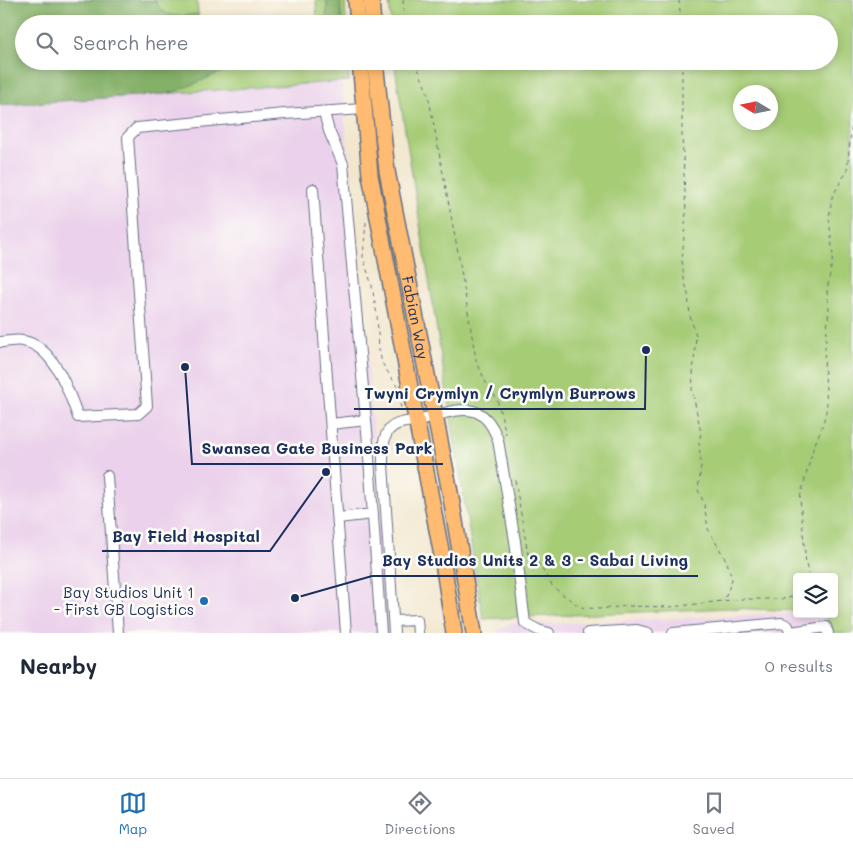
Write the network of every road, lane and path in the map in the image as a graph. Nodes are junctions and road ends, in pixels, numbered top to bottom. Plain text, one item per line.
1 (356, 0) edge
2 (371, 0) edge
3 (403, 0) edge
4 (679, 0) edge
5 (357, 15) edge
6 (372, 15) edge
7 (404, 15) edge
8 (680, 15) edge
9 (361, 70) edge
10 (376, 70) edge
11 (419, 70) edge
12 (682, 70) edge
13 (364, 109) junction
14 (853, 111) edge
15 (324, 113) junction
16 (313, 189) dead end
17 (0, 342) edge
18 (435, 416) junction
19 (366, 420) junction
20 (410, 421) junction
21 (331, 424) junction
22 (506, 433) dead end
23 (513, 472) dead end
24 (107, 476) dead end
25 (373, 514) junction
26 (338, 518) junction
27 (528, 554) junction
28 (517, 555) junction
29 (808, 573) edge
30 (793, 597) edge
31 (724, 601) junction
32 (394, 621) junction
33 (526, 628) edge
34 (790, 632) edge
35 (118, 633) edge
36 (346, 633) edge
37 (381, 633) edge
38 (394, 633) edge
39 (418, 633) edge
40 (454, 633) edge
41 (474, 633) edge
42 (549, 633) edge
43 (588, 633) edge
44 (648, 633) edge
45 (673, 633) edge
46 (828, 633) edge

1 - 5 highway
2 - 6 highway
3 - 7 path
4 - 8 path
9 - 13 highway, Fabian Way
10 - 18 highway, Fabian Way
11 - 22 path
12 - 31 path
13 - 15 street
13 - 20 highway, Fabian Way
14 - 29 path
15 - 17 street
15 - 19 street
16 - 21 street
18 - 20 street
18 - 28 street
18 - 41 highway, Fabian Way
19 - 21 street
19 - 25 street
20 - 32 street
20 - 40 highway, Fabian Way
21 - 26 street
23 - 27 path
24 - 35 street
25 - 26 street
25 - 37 street
26 - 36 street
27 - 28 path
27 - 31 path
28 - 33 street
30 - 31 path
32 - 38 street
32 - 39 street
33 - 42 street
34 - 45 street
34 - 46 street
43 - 44 street

